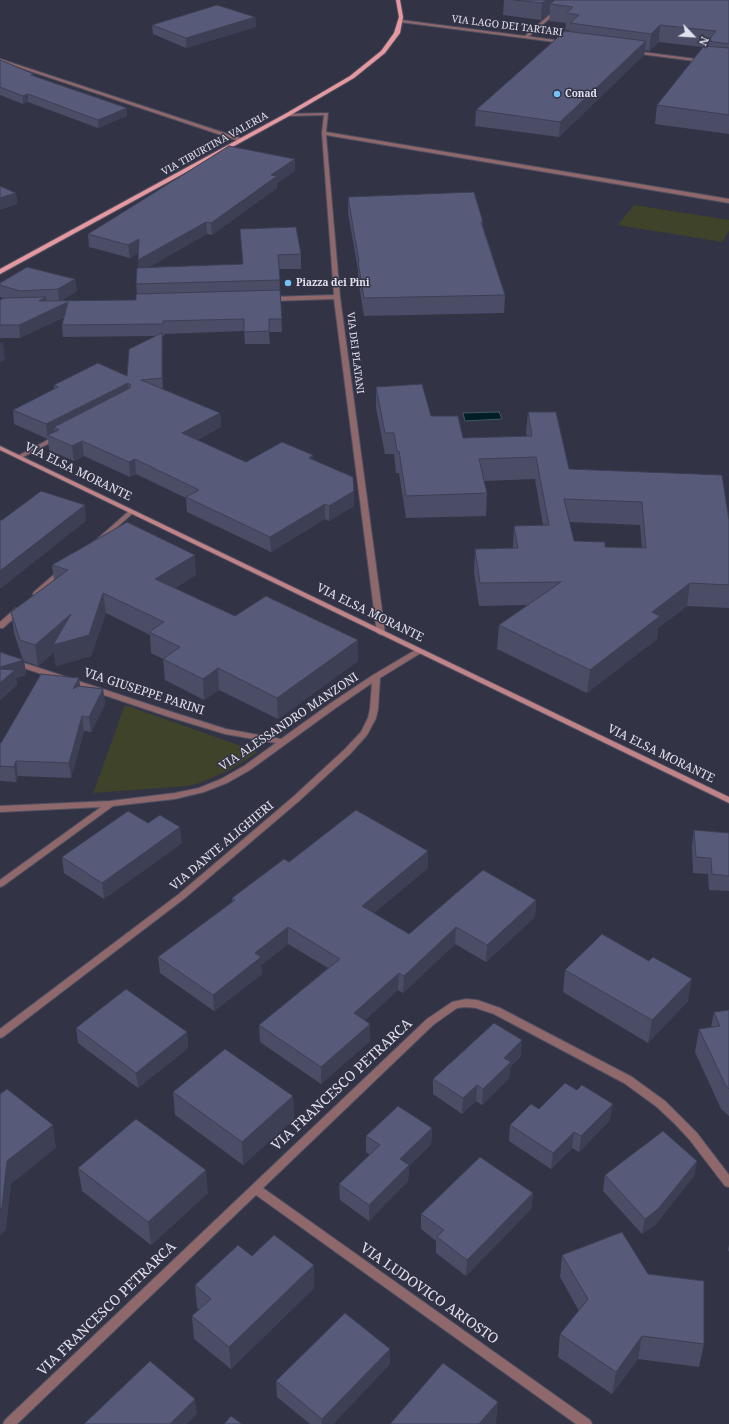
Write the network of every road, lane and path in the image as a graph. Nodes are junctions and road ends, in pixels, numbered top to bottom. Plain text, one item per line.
1 (398, 0) edge
2 (569, 0) edge
3 (401, 21) junction
4 (526, 38) junction
5 (569, 43) edge
6 (632, 51) edge
7 (0, 60) edge
8 (710, 62) edge
9 (287, 115) junction
10 (324, 134) junction
11 (241, 140) junction
12 (729, 201) edge
13 (0, 272) edge
14 (337, 297) junction
15 (264, 299) edge
16 (60, 436) edge
17 (0, 448) edge
18 (19, 457) junction
19 (132, 512) junction
20 (90, 548) edge
21 (66, 569) edge
22 (0, 626) edge
23 (382, 633) junction
24 (420, 651) junction
25 (0, 657) edge
26 (376, 677) junction
27 (283, 742) junction
28 (729, 800) edge
29 (110, 804) junction
30 (0, 808) edge
31 (0, 884) edge
32 (0, 1034) edge
33 (729, 1183) edge
34 (255, 1188) junction
35 (9, 1424) edge
36 (586, 1424) edge

1 - 3 main road
2 - 4 street
3 - 4 street, VIA LAGO DEI TARTARI
3 - 9 main road, VIA TIBURTINA VALERIA
4 - 5 street, VIA LAGO DEI TARTARI
6 - 8 street
7 - 11 street
9 - 10 street, VIA DEI PLATANI
9 - 11 main road, VIA TIBURTINA VALERIA
10 - 12 street
10 - 14 street, VIA DEI PLATANI
11 - 13 main road, VIA TIBURTINA VALERIA
14 - 15 street
14 - 23 street, VIA DEI PLATANI
16 - 18 street
17 - 18 street, VIA ELSA MORANTE
18 - 19 street, VIA ELSA MORANTE
19 - 20 street
19 - 23 street, VIA ELSA MORANTE
21 - 22 street
23 - 24 street, VIA ELSA MORANTE
24 - 26 street
24 - 28 street, VIA ELSA MORANTE
25 - 27 street, VIA GIUSEPPE PARINI
26 - 27 street, VIA ALESSANDRO MANZONI
26 - 32 street, VIA DANTE ALIGHIERI
27 - 29 street, VIA ALESSANDRO MANZONI
29 - 30 street, VIA ALESSANDRO MANZONI
29 - 31 street
33 - 34 street, VIA FRANCESCO PETRARCA
34 - 35 street, VIA FRANCESCO PETRARCA
34 - 36 street, VIA LUDOVICO ARIOSTO

